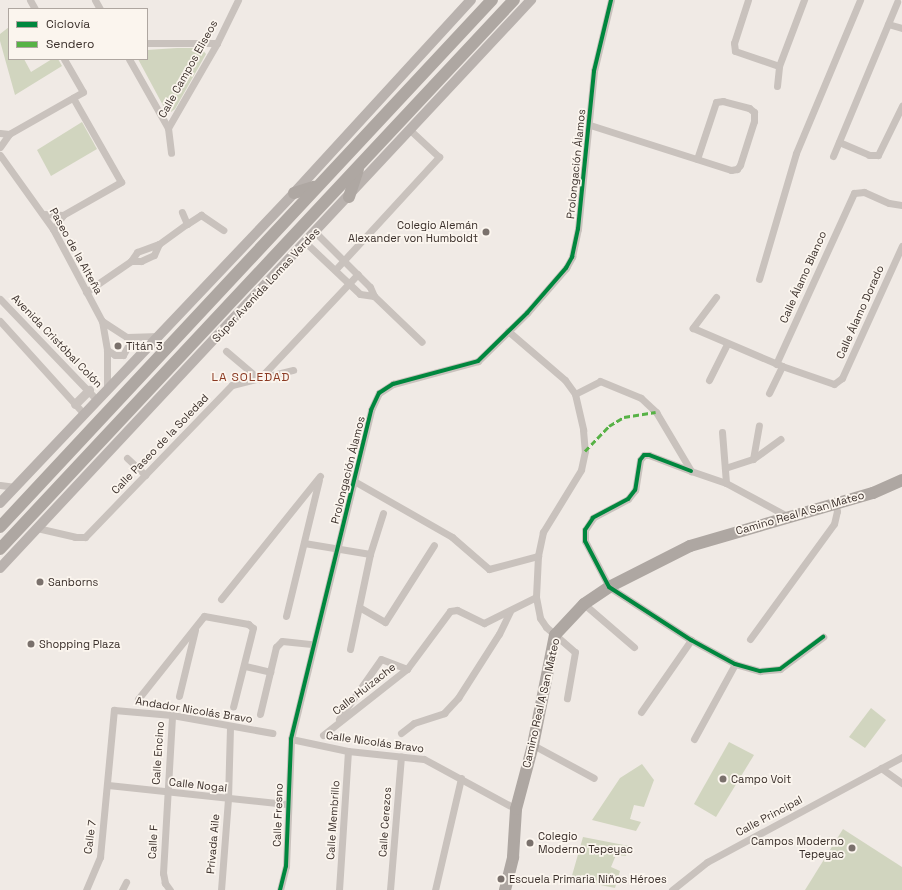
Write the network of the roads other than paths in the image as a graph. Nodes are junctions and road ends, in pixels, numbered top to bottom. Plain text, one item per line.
1 (238, 0) edge
2 (472, 0) edge
3 (492, 0) edge
4 (514, 0) edge
5 (531, 0) edge
6 (611, 0) edge
7 (748, 0) edge
8 (803, 0) edge
9 (860, 0) edge
10 (897, 2) dead end
11 (888, 24) junction
12 (902, 28) edge
13 (148, 43) edge
14 (217, 43) junction
15 (65, 60) edge
16 (130, 60) edge
17 (779, 66) junction
18 (777, 86) dead end
19 (73, 98) junction
20 (902, 106) edge
21 (590, 125) junction
22 (168, 128) junction
23 (410, 130) junction
24 (0, 133) edge
25 (8, 134) junction
26 (839, 142) junction
27 (0, 147) edge
28 (171, 153) dead end
29 (0, 155) edge
30 (833, 156) dead end
31 (697, 159) junction
32 (360, 164) junction
33 (315, 186) junction
34 (294, 193) junction
35 (349, 197) junction
36 (902, 205) edge
37 (182, 212) dead end
38 (44, 214) junction
39 (63, 216) junction
40 (187, 224) junction
41 (53, 230) junction
42 (223, 230) dead end
43 (316, 232) junction
44 (306, 244) junction
45 (902, 246) edge
46 (344, 260) junction
47 (335, 270) junction
48 (358, 274) junction
49 (759, 279) dead end
50 (350, 285) junction
51 (86, 292) junction
52 (374, 296) junction
53 (716, 296) dead end
54 (0, 298) edge
55 (0, 321) edge
56 (102, 321) junction
57 (508, 331) junction
58 (159, 336) junction
59 (127, 337) junction
60 (422, 342) dead end
61 (727, 344) junction
62 (107, 350) junction
63 (226, 351) dead end
64 (779, 365) junction
65 (293, 370) dead end
66 (259, 379) junction
67 (709, 380) dead end
68 (107, 389) junction
69 (88, 390) junction
70 (769, 393) dead end
71 (575, 394) junction
72 (97, 400) junction
73 (75, 404) junction
74 (84, 414) junction
75 (759, 426) dead end
76 (722, 432) dead end
77 (781, 439) dead end
78 (127, 458) dead end
79 (753, 459) junction
80 (725, 468) junction
81 (691, 471) junction
82 (145, 475) junction
83 (902, 480) edge
84 (354, 481) junction
85 (726, 483) junction
86 (0, 485) edge
87 (15, 487) junction
88 (0, 503) edge
89 (835, 503) junction
90 (383, 513) dead end
91 (787, 516) junction
92 (0, 527) edge
93 (37, 528) junction
94 (304, 543) junction
95 (434, 545) dead end
96 (338, 548) junction
97 (0, 549) edge
98 (370, 554) junction
99 (538, 556) junction
100 (0, 568) edge
101 (610, 587) junction
102 (536, 597) junction
103 (221, 599) dead end
104 (584, 604) junction
105 (359, 607) junction
106 (510, 611) junction
107 (286, 616) dead end
108 (195, 628) junction
109 (555, 635) junction
110 (823, 637) dead end
111 (750, 639) dead end
112 (691, 640) junction
113 (312, 644) junction
114 (634, 647) dead end
115 (350, 649) dead end
116 (735, 664) junction
117 (245, 666) junction
118 (407, 669) junction
119 (270, 672) junction
120 (179, 696) dead end
121 (567, 698) dead end
122 (138, 699) dead end
123 (109, 703) dead end
124 (233, 707) dead end
125 (114, 710) junction
126 (641, 712) dead end
127 (260, 714) dead end
128 (172, 715) junction
129 (230, 726) junction
130 (335, 726) junction
131 (272, 733) dead end
132 (402, 733) dead end
133 (323, 735) dead end
134 (290, 739) junction
135 (694, 739) dead end
136 (533, 745) junction
137 (348, 750) junction
138 (401, 756) junction
139 (902, 757) edge
140 (881, 768) junction
141 (460, 778) junction
142 (594, 778) dead end
143 (902, 783) edge
144 (108, 785) junction
145 (166, 792) junction
146 (228, 799) junction
147 (286, 804) junction
148 (516, 809) junction
149 (126, 882) dead end
150 (86, 890) edge
151 (122, 890) edge
152 (170, 890) edge
153 (221, 890) edge
154 (280, 890) edge
155 (339, 890) edge
156 (390, 890) edge
157 (436, 890) edge
158 (505, 890) edge
159 (672, 890) edge

1 - 14 street, Calle Campos Eliseos
2 - 34 main road
3 - 33 main road
4 - 32 main road, Súper Avenida Lomas Verdes
5 - 23 main road, Súper Avenida Lomas Verdes
6 - 21 street, Prolongación Álamos
7 - 17 street
8 - 17 street
9 - 49 street
10 - 11 street
11 - 12 street
11 - 26 street
13 - 14 street
14 - 22 street, Calle Campos Eliseos
15 - 19 street
16 - 22 street, Calle Campos Eliseos
17 - 18 street
19 - 25 street
19 - 39 street
20 - 26 street
21 - 31 street
21 - 57 street, Prolongación Álamos
22 - 28 street, Calle Campos Eliseos
23 - 35 main road, Súper Avenida Lomas Verdes
23 - 46 street
24 - 25 street
25 - 27 street
26 - 30 street
29 - 38 street, Paseo de la Alteña
31 - 31 street
32 - 35 main road
32 - 97 main road, Súper Avenida Lomas Verdes
33 - 34 main road
33 - 92 main road
34 - 58 main road
35 - 43 main road, Súper Avenida Lomas Verdes
36 - 64 street, Calle Álamo Blanco
37 - 40 street
38 - 39 street
38 - 41 street, Paseo de la Alteña
39 - 41 street
40 - 42 street
40 - 51 street
41 - 51 street, Paseo de la Alteña
43 - 44 main road, Súper Avenida Lomas Verdes
43 - 46 street
44 - 47 street
44 - 93 main road, Súper Avenida Lomas Verdes
45 - 64 street, Calle Álamo Dorado
46 - 47 street
46 - 48 street
47 - 50 street
48 - 50 street
48 - 52 street
50 - 52 street
50 - 66 street
51 - 56 street, Paseo de la Alteña
52 - 60 street
53 - 61 street
54 - 69 street, Avenida Cristóbal Colón
55 - 73 street
56 - 59 street, Paseo de la Alteña
56 - 62 street, Paseo de la Alteña
57 - 71 street
57 - 84 street, Prolongación Álamos
58 - 59 street
58 - 68 main road
59 - 62 street
61 - 64 street
61 - 67 street
62 - 68 street, Paseo de la Alteña
63 - 66 street
64 - 70 street, Calle Álamo Blanco
65 - 66 street, Calle Paseo de la Soledad
66 - 82 street, Calle Paseo de la Soledad
68 - 72 main road
69 - 72 street, Avenida Cristóbal Colón
69 - 73 street
71 - 81 street
71 - 99 street
72 - 74 main road
73 - 74 street
74 - 87 main road
75 - 79 street
76 - 80 street
77 - 79 street
78 - 82 street
79 - 80 street
80 - 85 street
81 - 85 street
81 - 101 street
82 - 93 street, Calle Paseo de la Soledad
83 - 89 main road, Camino Real A San Mateo
84 - 96 street, Prolongación Álamos
84 - 99 street
85 - 91 street
86 - 87 street
87 - 88 main road
89 - 91 main road, Camino Real A San Mateo
89 - 111 street
90 - 98 street
91 - 101 main road, Camino Real A San Mateo
93 - 100 main road, Súper Avenida Lomas Verdes
94 - 96 street
94 - 103 street
94 - 107 street
95 - 105 street
96 - 98 street
96 - 113 street, Prolongación Álamos
98 - 105 street
99 - 102 street
101 - 104 main road, Camino Real A San Mateo
101 - 112 street
102 - 106 street, Calle Huizache
102 - 109 street
104 - 109 main road, Camino Real A San Mateo
104 - 114 street
105 - 115 street
106 - 118 street, Calle Huizache
106 - 132 street
108 - 117 street
108 - 120 street
108 - 122 street
109 - 121 street
109 - 136 main road, Camino Real A San Mateo
110 - 116 street
112 - 116 street
112 - 126 street
113 - 119 street
113 - 134 street, Prolongación Álamos
116 - 135 street
117 - 119 street
117 - 124 street
118 - 130 street, Calle Huizache
118 - 130 street, Calle Huizache
119 - 127 street
123 - 125 street
125 - 128 street, Andador Nicolás Bravo
125 - 144 street, Calle 7
128 - 129 street, Andador Nicolás Bravo
128 - 145 street, Calle Encino
129 - 131 street, Andador Nicolás Bravo
129 - 146 street, Privada Aile
130 - 133 street, Calle Huizache
134 - 137 street, Calle Nicolás Bravo
134 - 147 street, Calle Fresno
136 - 142 street
136 - 148 main road, Camino Real A San Mateo
137 - 138 street, Calle Nicolás Bravo
137 - 155 street, Calle Membrillo
138 - 141 street, Calle Nicolás Bravo
138 - 156 street, Calle Cerezos
139 - 140 street, Calle Principal
140 - 143 street
140 - 159 street, Calle Principal
141 - 148 street, Calle Nicolás Bravo
141 - 157 street
144 - 145 street, Calle Nogal
144 - 150 street, Calle 7
145 - 146 street, Calle Nogal
145 - 152 street, Calle F
146 - 147 street, Calle Nogal
146 - 153 street, Privada Aile
147 - 154 street, Calle Fresno
148 - 158 main road, Camino Real A San Mateo
149 - 151 street

